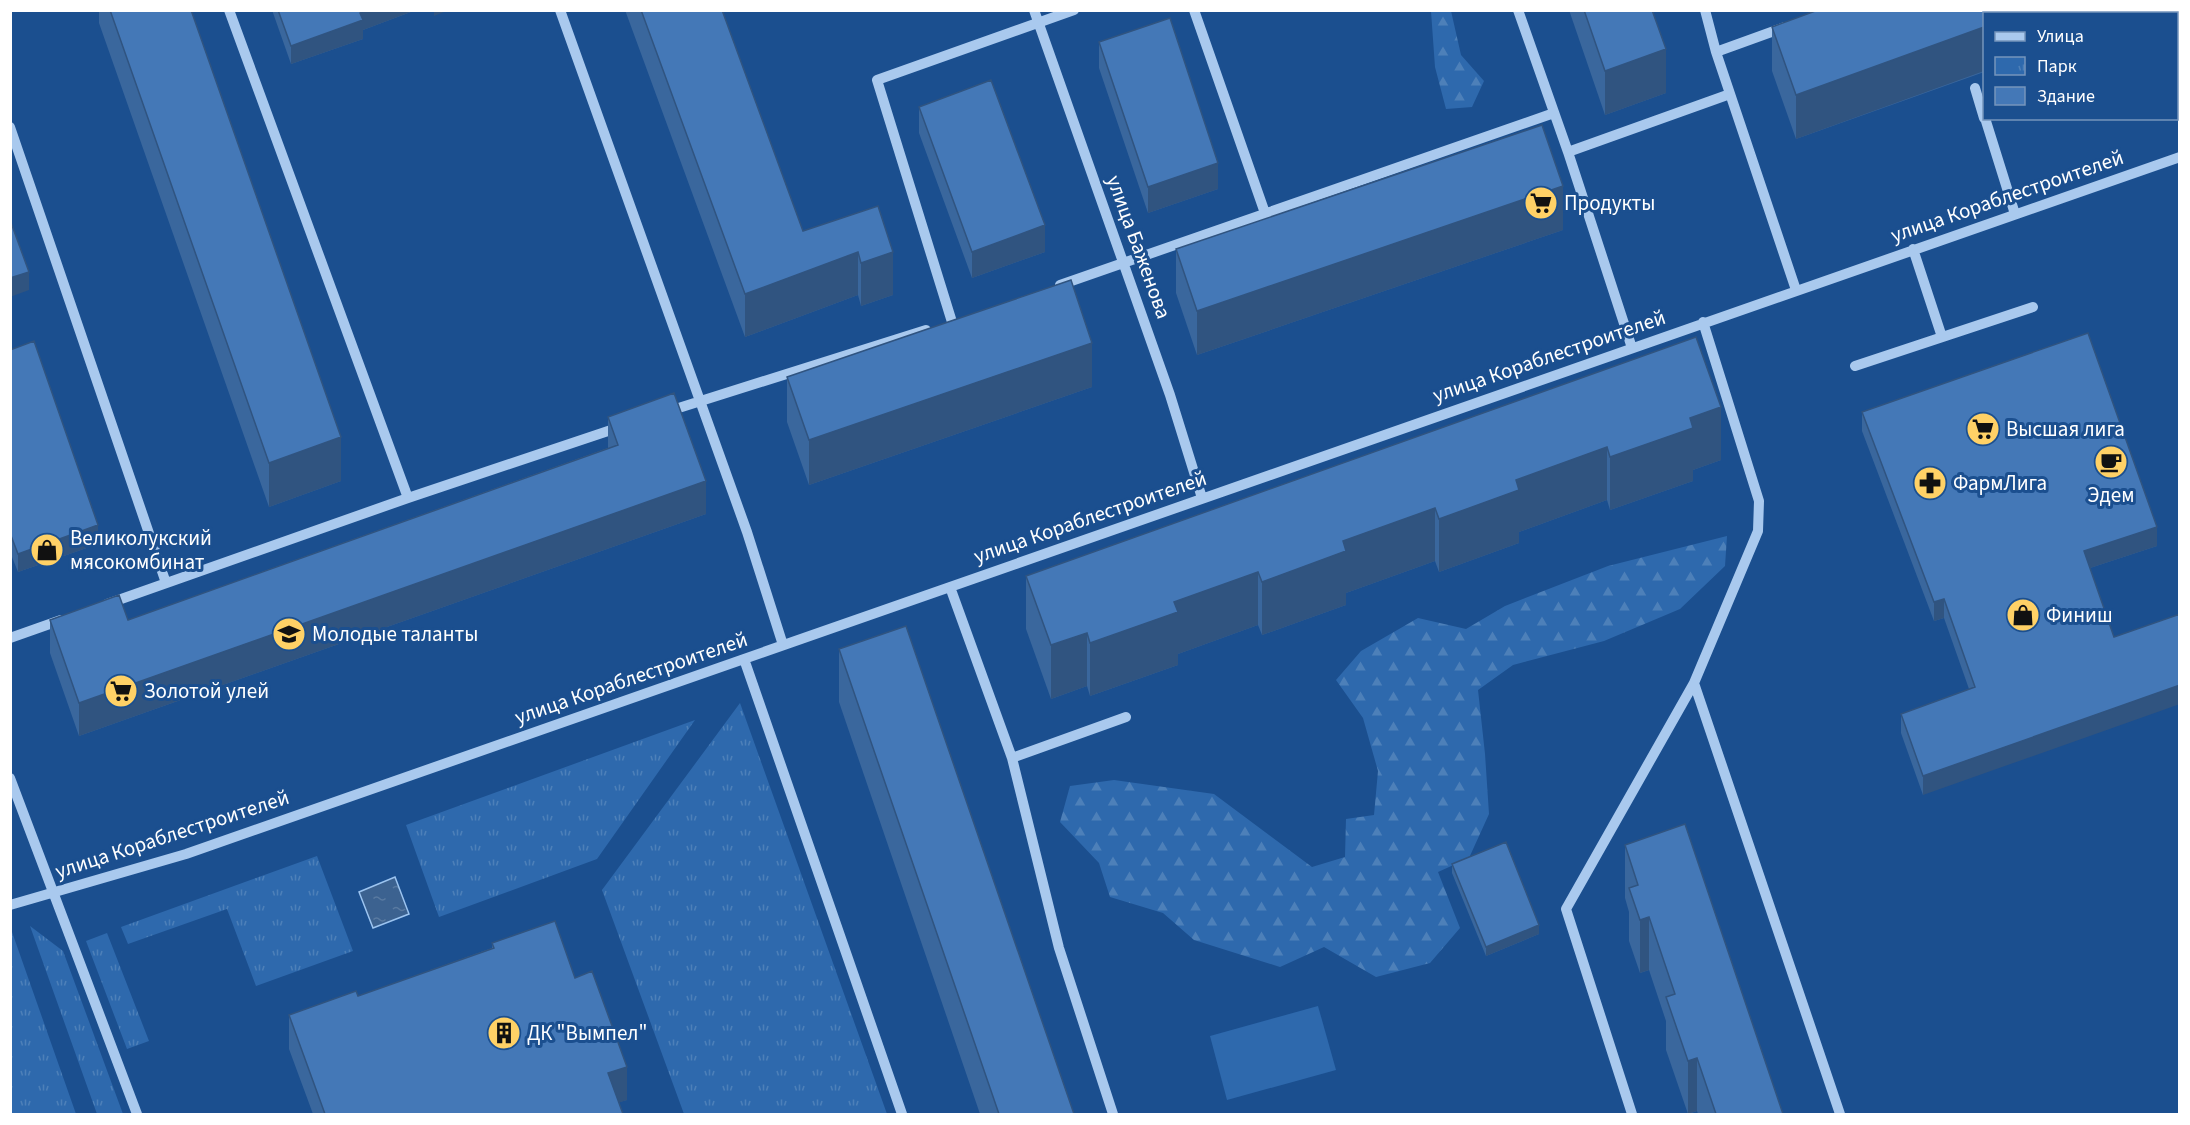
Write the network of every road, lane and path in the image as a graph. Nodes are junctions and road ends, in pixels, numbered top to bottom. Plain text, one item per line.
1 (229, 10) edge
2 (560, 10) edge
3 (1034, 10) edge
4 (1074, 10) edge
5 (1194, 10) edge
6 (1518, 10) edge
7 (1705, 10) edge
8 (1038, 22) junction
9 (1800, 22) edge
10 (1716, 52) junction
11 (1975, 88) dead end
12 (1730, 94) junction
13 (1983, 112) edge
14 (1554, 113) junction
15 (1986, 120) edge
16 (10, 127) edge
17 (1568, 152) junction
18 (2180, 157) edge
19 (1265, 213) junction
20 (2015, 214) junction
21 (1913, 249) junction
22 (1123, 262) junction
23 (1049, 288) edge
24 (1796, 290) junction
25 (2032, 307) dead end
26 (1703, 322) junction
27 (1942, 337) junction
28 (1632, 348) junction
29 (1855, 366) dead end
30 (700, 401) junction
31 (655, 416) edge
32 (633, 423) edge
33 (408, 498) junction
34 (1202, 498) junction
35 (166, 583) junction
36 (950, 587) junction
37 (92, 609) edge
38 (71, 616) edge
39 (10, 638) edge
40 (783, 645) junction
41 (744, 659) junction
42 (1694, 683) junction
43 (1126, 717) dead end
44 (1012, 758) junction
45 (10, 778) edge
46 (52, 892) junction
47 (10, 905) edge
48 (137, 1114) edge
49 (902, 1114) edge
50 (1113, 1114) edge
51 (1632, 1114) edge
52 (1840, 1114) edge

1 - 33 street
2 - 30 street
3 - 8 street, улица Баженова
4 - 8 street
5 - 19 street
6 - 14 street
7 - 10 street
8 - 22 street, улица Баженова
8 - 30 street
9 - 10 street
10 - 12 street
11 - 13 street
12 - 17 street
12 - 24 street
14 - 17 street
14 - 19 street
15 - 20 street
16 - 35 street
17 - 28 street
18 - 20 street, улица Кораблестроителей
19 - 22 street
20 - 21 street, улица Кораблестроителей
21 - 24 street, улица Кораблестроителей
21 - 27 street
22 - 23 street
22 - 34 street, улица Баженова
24 - 26 street, улица Кораблестроителей
25 - 27 street
26 - 28 street, улица Кораблестроителей
26 - 42 street
27 - 29 street
28 - 34 street, улица Кораблестроителей
30 - 31 street
30 - 40 street
32 - 33 street
33 - 35 street
34 - 36 street, улица Кораблестроителей
35 - 37 street
36 - 40 street, улица Кораблестроителей
36 - 44 street
38 - 39 street
40 - 41 street, улица Кораблестроителей
41 - 46 street, улица Кораблестроителей
41 - 49 street
42 - 51 street
42 - 52 street
43 - 44 street
44 - 50 street
45 - 46 street
46 - 47 street, улица Кораблестроителей
46 - 48 street

